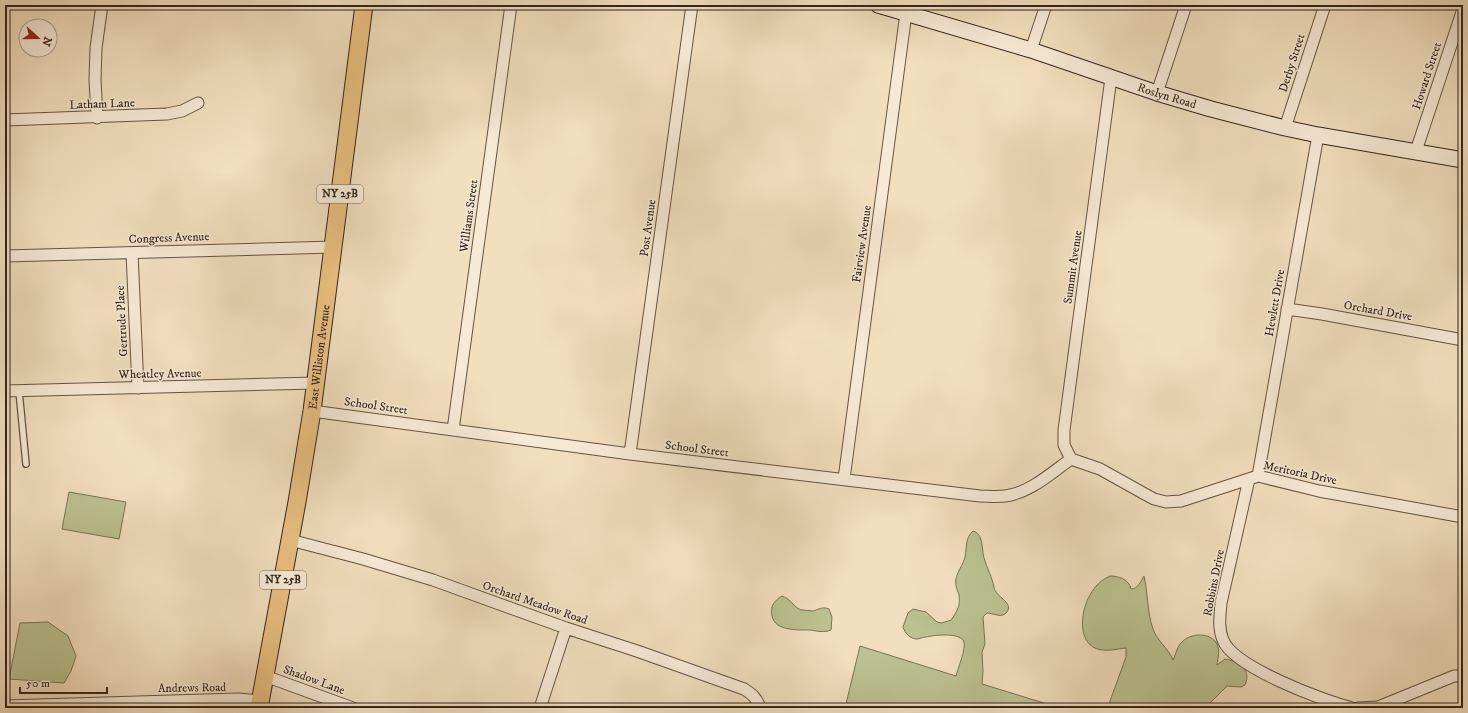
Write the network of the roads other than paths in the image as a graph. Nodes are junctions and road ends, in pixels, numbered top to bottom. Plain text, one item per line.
1 (102, 5) edge
2 (364, 5) edge
3 (511, 5) edge
4 (692, 5) edge
5 (878, 5) edge
6 (1046, 5) edge
7 (1186, 5) edge
8 (1325, 5) edge
9 (908, 9) edge
10 (1463, 9) edge
11 (1031, 50) junction
12 (1111, 78) junction
13 (1157, 93) junction
14 (198, 103) dead end
15 (97, 118) junction
16 (5, 120) edge
17 (1285, 128) junction
18 (1318, 135) junction
19 (1416, 152) junction
20 (1463, 160) edge
21 (334, 247) junction
22 (132, 253) junction
23 (5, 256) edge
24 (1288, 309) junction
25 (1463, 340) edge
26 (316, 383) junction
27 (138, 388) junction
28 (5, 391) edge
29 (19, 391) junction
30 (312, 411) junction
31 (454, 430) junction
32 (630, 454) junction
33 (1071, 459) junction
34 (26, 464) dead end
35 (1253, 478) junction
36 (844, 479) junction
37 (1463, 517) edge
38 (290, 540) junction
39 (566, 628) junction
40 (265, 676) junction
41 (1463, 676) edge
42 (155, 705) edge
43 (260, 705) edge
44 (5, 706) edge
45 (353, 708) edge
46 (540, 708) edge
47 (760, 708) edge
48 (1352, 708) edge
49 (1358, 708) edge

1 - 15 street
2 - 21 main road, East Williston Avenue / NY 25B
3 - 31 street, Williams Street
4 - 32 street, Post Avenue
5 - 9 main road, Roslyn Road
6 - 11 street
7 - 13 street
8 - 17 street, Derby Street
9 - 11 main road, Roslyn Road
9 - 36 street, Fairview Avenue
10 - 19 street, Howard Street
11 - 12 main road, Roslyn Road
12 - 13 main road, Roslyn Road
12 - 33 street, Summit Avenue
13 - 17 main road, Roslyn Road
14 - 15 street, Latham Lane
15 - 16 street, Latham Lane
17 - 18 main road, Roslyn Road
18 - 19 main road, Roslyn Road
18 - 24 street, Hewlett Drive
19 - 20 main road, Roslyn Road
21 - 22 street, Congress Avenue
21 - 26 main road, East Williston Avenue / NY 25B
22 - 23 street, Congress Avenue
22 - 27 street, Gertrude Place
24 - 25 street, Orchard Drive
24 - 35 street, Hewlett Drive
26 - 27 street, Wheatley Avenue
26 - 30 main road, East Williston Avenue / NY 25B
27 - 29 street, Wheatley Avenue
28 - 29 street, Wheatley Avenue
29 - 34 lane
30 - 31 street, School Street
30 - 38 main road, East Williston Avenue / NY 25B
31 - 32 street, School Street
32 - 36 street, School Street
33 - 35 street, Meritoria Drive
33 - 36 street, School Street
35 - 37 street, Meritoria Drive
35 - 48 street, Robbins Drive
38 - 39 street, Orchard Meadow Road
38 - 40 main road, East Williston Avenue / NY 25B
39 - 46 street
39 - 47 street, Orchard Meadow Road
40 - 43 main road, East Williston Avenue / NY 25B
40 - 45 street, Shadow Lane
41 - 49 street
42 - 43 street, Andrews Road
42 - 44 street, Andrews Road

